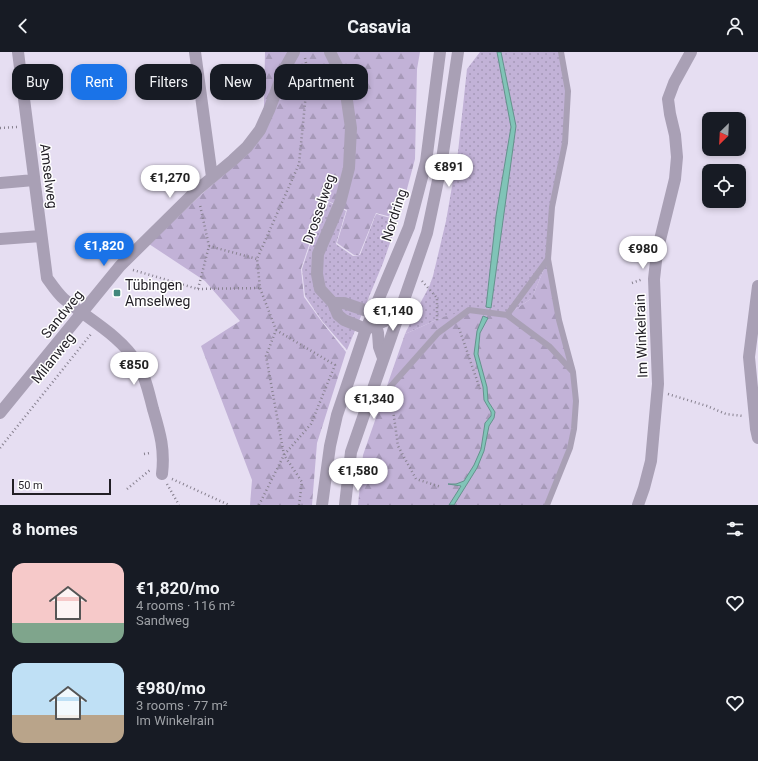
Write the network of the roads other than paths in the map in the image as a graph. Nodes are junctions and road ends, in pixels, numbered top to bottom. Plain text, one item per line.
1 (18, 52) edge
2 (196, 52) edge
3 (294, 52) edge
4 (330, 52) edge
5 (440, 52) edge
6 (458, 52) edge
7 (561, 52) edge
8 (691, 52) edge
9 (212, 177) junction
10 (34, 180) junction
11 (0, 183) edge
12 (41, 236) junction
13 (0, 239) edge
14 (548, 259) junction
15 (758, 286) edge
16 (333, 304) junction
17 (82, 313) junction
18 (373, 313) junction
19 (399, 315) junction
20 (507, 315) junction
21 (371, 327) junction
22 (383, 358) junction
23 (573, 372) junction
24 (390, 387) road end
25 (0, 413) edge
26 (758, 438) edge
27 (162, 474) road end
28 (322, 505) edge
29 (345, 505) edge
30 (547, 505) edge
31 (638, 505) edge

1 - 10 street, Amselweg
2 - 9 street
3 - 9 street, Sandweg
4 - 16 street, Drosselweg
5 - 18 street, Nordring
6 - 19 street
7 - 14 lane
8 - 31 street, Im Winkelrain
9 - 17 street, Sandweg
10 - 11 street
10 - 12 street, Amselweg
12 - 13 street
12 - 17 street, Amselweg
14 - 20 lane
14 - 23 lane
15 - 26 street
16 - 18 street
16 - 21 street, Drosselweg
17 - 25 street, Sandweg
17 - 27 street
18 - 21 street, Nordring
19 - 21 street
19 - 22 street
20 - 23 lane
20 - 24 lane
21 - 22 street, Nordring
21 - 28 street, Nordring
22 - 29 street
23 - 30 lane

